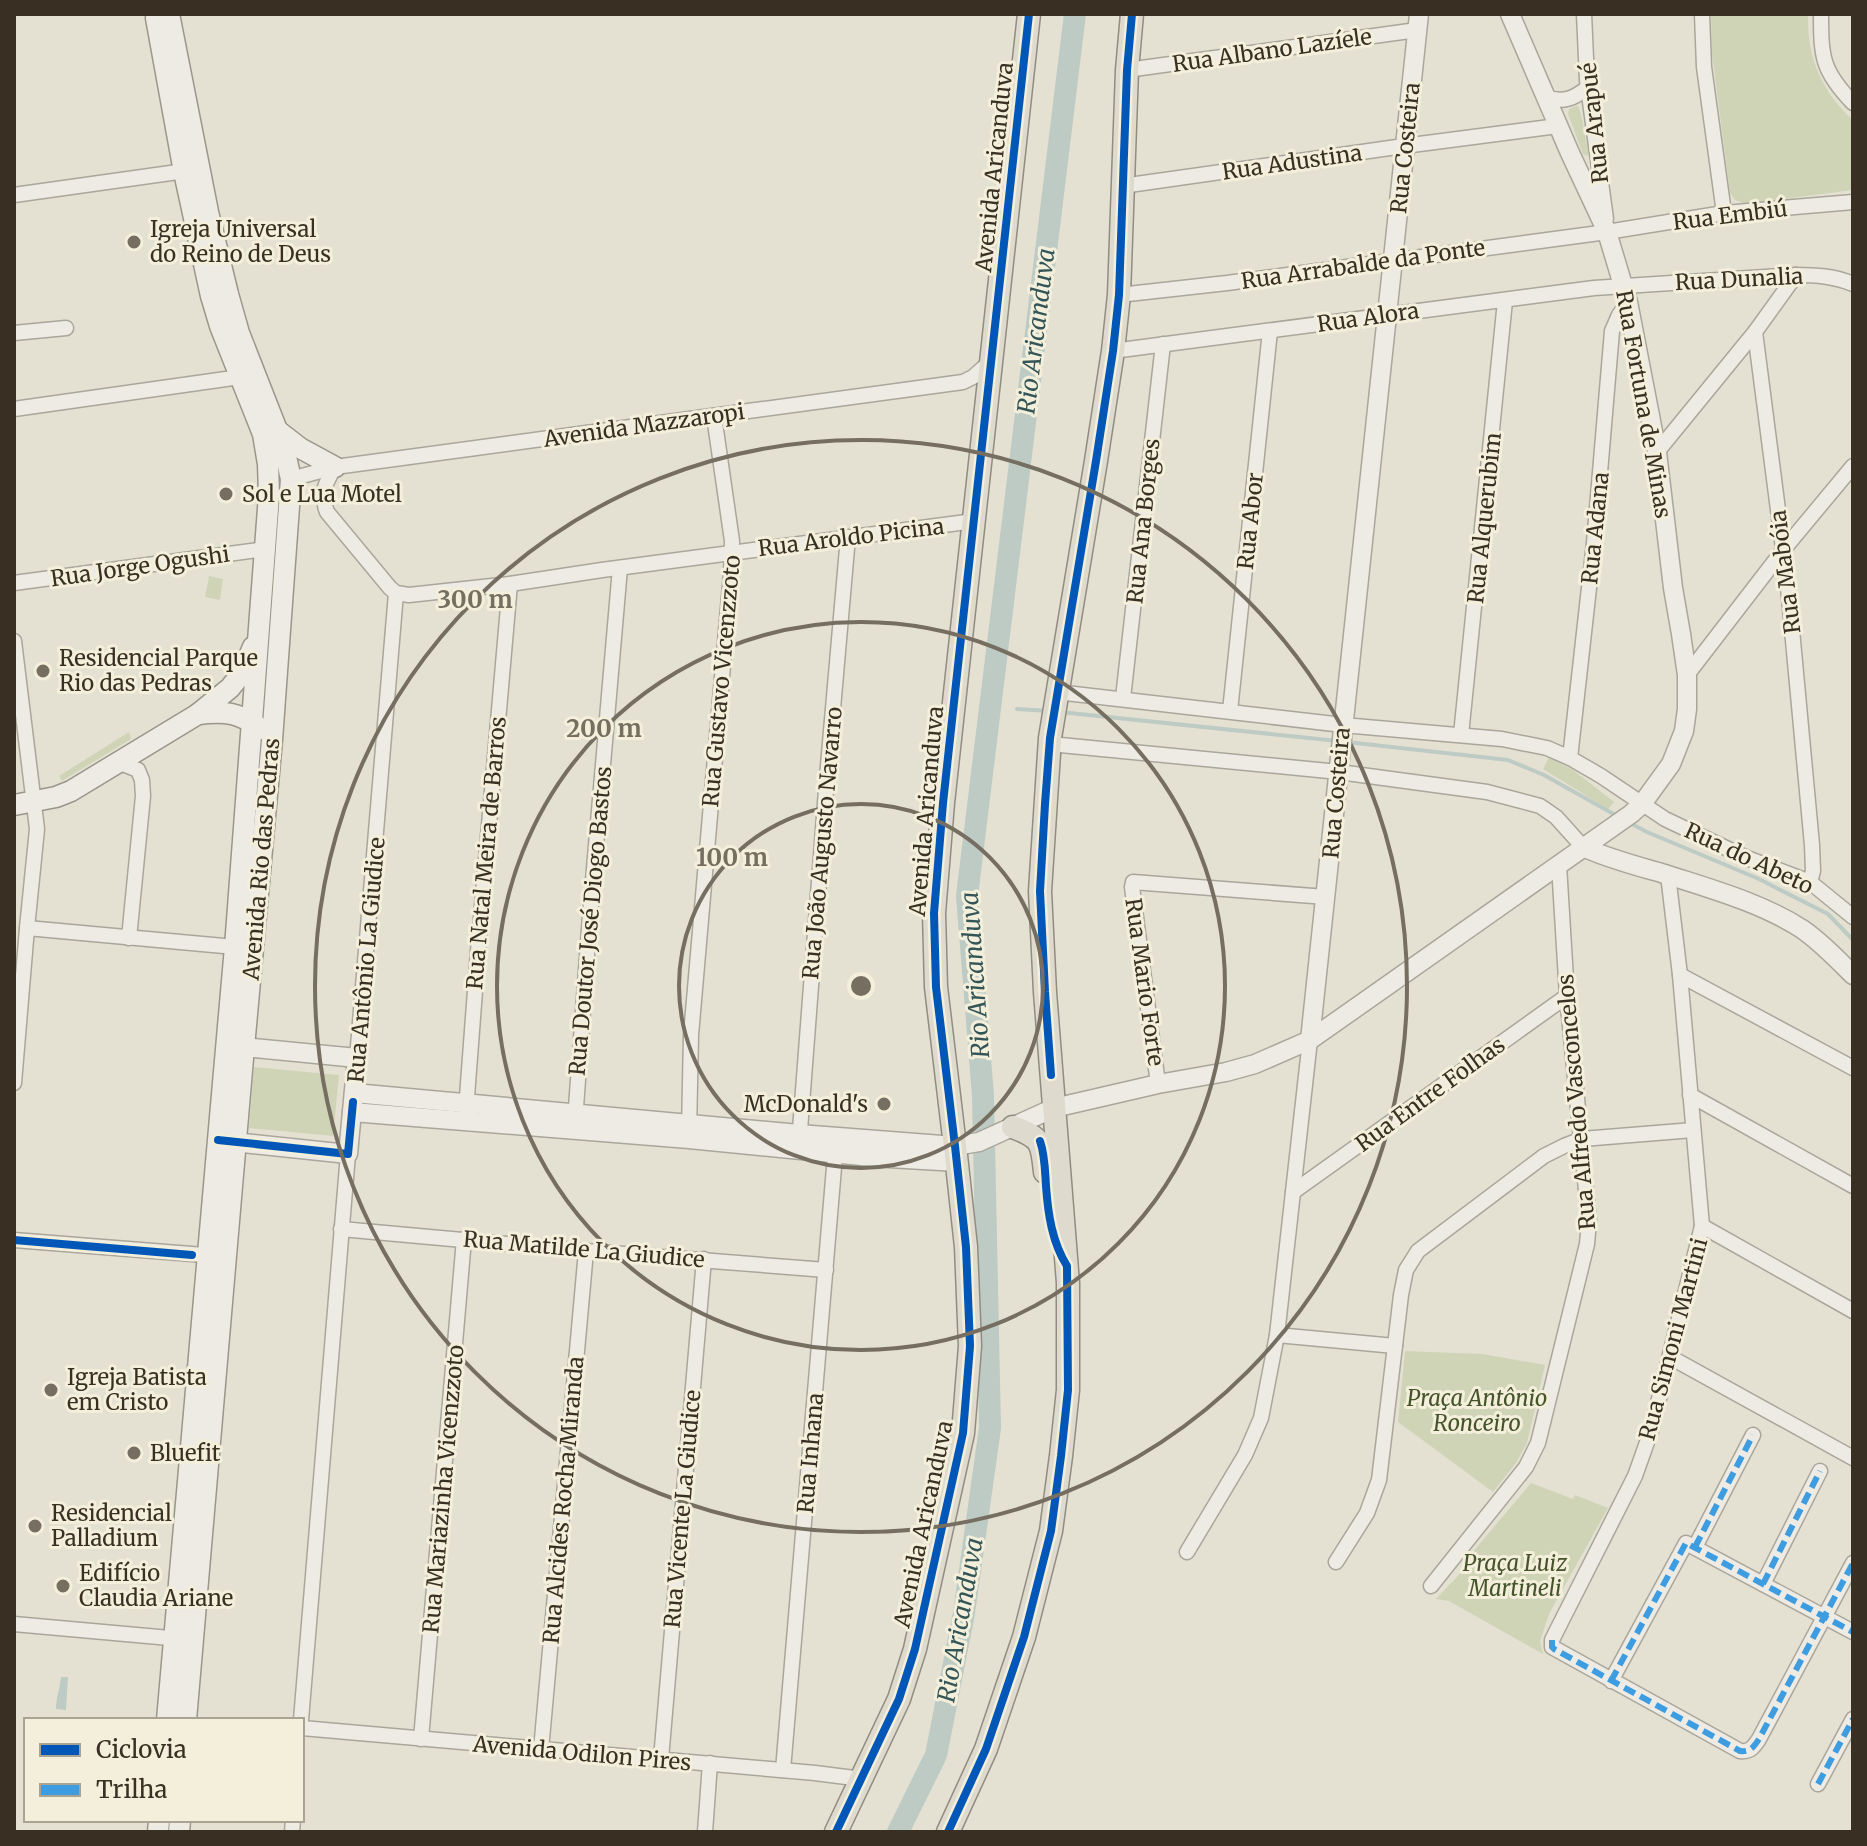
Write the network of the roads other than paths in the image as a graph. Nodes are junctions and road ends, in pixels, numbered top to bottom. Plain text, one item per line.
1 (155, 14) edge
2 (169, 14) edge
3 (1029, 14) edge
4 (1132, 14) edge
5 (1510, 14) edge
6 (1584, 14) edge
7 (1702, 14) edge
8 (1821, 14) edge
9 (1418, 22) edge
10 (1127, 70) junction
11 (1588, 87) junction
12 (1545, 97) junction
13 (1853, 103) edge
14 (1558, 126) junction
15 (1404, 146) junction
16 (192, 170) junction
17 (1122, 186) junction
18 (14, 195) edge
19 (1853, 202) edge
20 (1724, 213) junction
21 (1607, 232) junction
22 (1394, 260) junction
23 (1796, 275) junction
24 (1853, 284) edge
25 (1626, 294) junction
26 (1119, 295) junction
27 (1505, 301) junction
28 (1387, 314) junction
29 (66, 328) dead end
30 (1270, 331) junction
31 (1755, 332) junction
32 (14, 333) edge
33 (1163, 344) junction
34 (1113, 351) junction
35 (991, 361) junction
36 (248, 376) junction
37 (14, 409) edge
38 (714, 416) junction
39 (277, 430) junction
40 (1657, 452) junction
41 (1853, 466) edge
42 (335, 467) junction
43 (291, 479) junction
44 (269, 495) junction
45 (974, 521) junction
46 (848, 537) junction
47 (265, 549) junction
48 (1784, 549) junction
49 (731, 553) junction
50 (620, 568) junction
51 (14, 583) edge
52 (510, 584) junction
53 (396, 593) junction
54 (260, 632) junction
55 (14, 641) edge
56 (1687, 675) junction
57 (1057, 695) junction
58 (1123, 698) junction
59 (1230, 711) junction
60 (198, 714) junction
61 (253, 723) junction
62 (1342, 731) junction
63 (1461, 735) junction
64 (272, 740) junction
65 (1050, 741) junction
66 (21, 754) edge
67 (1570, 758) junction
68 (118, 762) junction
69 (1339, 767) junction
70 (35, 801) junction
71 (14, 805) edge
72 (1636, 809) junction
73 (1583, 847) junction
74 (1559, 865) junction
75 (1668, 875) junction
76 (1810, 882) junction
77 (1326, 897) junction
78 (1853, 917) edge
79 (27, 928) junction
80 (129, 938) junction
81 (235, 947) junction
82 (1680, 975) junction
83 (1853, 975) edge
84 (1567, 996) junction
85 (1310, 1040) junction
86 (235, 1046) junction
87 (357, 1058) junction
88 (1853, 1068) edge
89 (14, 1083) edge
90 (1158, 1084) junction
91 (1690, 1095) junction
92 (353, 1102) junction
93 (1054, 1108) junction
94 (466, 1113) junction
95 (575, 1122) junction
96 (1022, 1122) junction
97 (1693, 1130) junction
98 (689, 1131) junction
99 (1582, 1139) junction
100 (227, 1141) junction
101 (799, 1142) junction
102 (836, 1145) junction
103 (348, 1154) junction
104 (956, 1154) junction
105 (1853, 1186) edge
106 (1293, 1192) junction
107 (1702, 1226) junction
108 (341, 1229) junction
109 (464, 1239) junction
110 (14, 1240) edge
111 (586, 1251) junction
112 (217, 1256) junction
113 (704, 1259) junction
114 (1067, 1266) junction
115 (826, 1270) junction
116 (1853, 1311) edge
117 (1277, 1335) junction
118 (1395, 1346) junction
119 (1670, 1357) junction
120 (1753, 1435) dead end
121 (1853, 1458) edge
122 (1820, 1471) dead end
123 (1695, 1547) junction
124 (1187, 1552) dead end
125 (1336, 1562) dead end
126 (1853, 1563) edge
127 (1763, 1584) junction
128 (1431, 1586) dead end
129 (1823, 1616) junction
130 (14, 1624) edge
131 (1853, 1632) edge
132 (184, 1639) junction
133 (1611, 1681) junction
134 (167, 1718) edge
135 (186, 1718) edge
136 (301, 1718) edge
137 (1853, 1719) edge
138 (304, 1728) edge
139 (421, 1739) junction
140 (541, 1750) junction
141 (661, 1759) junction
142 (710, 1763) junction
143 (783, 1770) junction
144 (862, 1779) junction
145 (1818, 1784) dead end
146 (705, 1832) edge
147 (836, 1832) edge
148 (948, 1832) edge

1 - 16 main road, Avenida Rio das Pedras
2 - 16 main road, Avenida Rio das Pedras
3 - 35 highway, Avenida Aricanduva
4 - 10 highway
5 - 12 street, Rua Fortuna de Minas
6 - 11 street, Rua Arapué
7 - 20 street
8 - 13 street
9 - 10 street, Rua Albano Lazíele
9 - 15 street, Rua Costeira
10 - 17 highway
11 - 12 street
11 - 21 street, Rua Arapué
12 - 14 street, Rua Fortuna de Minas
14 - 15 street, Rua Adustina
14 - 21 street, Rua Fortuna de Minas
15 - 17 street, Rua Adustina
15 - 22 street, Rua Costeira
16 - 18 street
16 - 36 main road, Avenida Rio das Pedras
17 - 26 highway
19 - 20 street, Rua Embiú
20 - 21 street, Rua Embiú
21 - 22 street, Rua Arrabalde da Ponte
21 - 25 street, Rua Fortuna de Minas
22 - 26 street, Rua Arrabalde da Ponte
22 - 28 street, Rua Costeira
23 - 24 street, Rua Dunalia
23 - 25 street, Rua Dunalia
23 - 31 street
25 - 27 street, Rua Alora
25 - 40 street, Rua Fortuna de Minas
25 - 67 street, Rua Adana
26 - 34 highway
27 - 28 street, Rua Alora
27 - 63 street, Rua Alquerubim
28 - 30 street, Rua Alora
28 - 62 street, Rua Costeira
29 - 32 street
30 - 33 street, Rua Alora
30 - 59 street, Rua Abor
31 - 40 street
31 - 48 street, Rua Mabóia
33 - 34 street, Rua Alora
33 - 58 street, Rua Ana Borges
34 - 57 highway
35 - 38 street, Avenida Mazzaropi
35 - 45 highway, Avenida Aricanduva
36 - 37 street
36 - 39 main road, Avenida Rio das Pedras
36 - 44 main road, Avenida Rio das Pedras
38 - 42 street, Avenida Mazzaropi
38 - 49 street, Rua Gustavo Vicenzzoto
39 - 42 main road
39 - 43 main road, Avenida Rio das Pedras
40 - 56 street, Rua Fortuna de Minas
41 - 48 street
42 - 43 street, Avenida Mazzaropi
42 - 53 street
43 - 44 main road
43 - 64 main road, Avenida Rio das Pedras
44 - 47 main road, Avenida Rio das Pedras
45 - 46 street, Rua Aroldo Picina
45 - 104 highway, Avenida Aricanduva
46 - 49 street, Rua Aroldo Picina
46 - 101 street, Rua João Augusto Navarro
47 - 51 street, Rua Jorge Ogushi
47 - 54 main road, Avenida Rio das Pedras
48 - 56 street
48 - 76 street, Rua Mabóia
49 - 50 street, Rua Aroldo Picina
49 - 98 street, Rua Gustavo Vicenzzoto
50 - 52 street, Rua Aroldo Picina
50 - 95 street, Rua Doutor José Diogo Bastos
52 - 53 street, Rua Aroldo Picina
52 - 94 street, Rua Natal Meira de Barros
53 - 87 street, Rua Antônio La Giudice
54 - 60 main road
54 - 61 main road, Avenida Rio das Pedras
55 - 66 street
56 - 72 street, Rua Fortuna de Minas
57 - 58 street, Rua do Abeto
57 - 65 highway
58 - 59 street, Rua do Abeto
59 - 62 street, Rua do Abeto
60 - 61 main road
60 - 68 main road
61 - 64 main road
61 - 81 main road, Avenida Rio das Pedras
62 - 63 street, Rua do Abeto
62 - 69 street, Rua Costeira
63 - 67 street, Rua do Abeto
64 - 86 main road, Avenida Rio das Pedras
65 - 69 street
65 - 93 highway
66 - 70 street
67 - 72 street, Rua do Abeto
68 - 70 main road
68 - 80 street
69 - 73 street
69 - 77 street, Rua Costeira
70 - 71 main road
70 - 79 street
72 - 73 street, Rua Fortuna de Minas
72 - 76 street, Rua do Abeto
73 - 74 street, Rua Fortuna de Minas
73 - 75 street
74 - 84 street, Rua Alfredo Vasconcelos
74 - 85 street, Rua Fortuna de Minas
75 - 82 street, Rua Simoni Martini
75 - 83 street
76 - 78 street, Rua do Abeto
77 - 85 street, Rua Costeira
77 - 90 street, Rua Mario Forte
79 - 80 street
79 - 89 street
80 - 81 street
81 - 86 main road, Avenida Rio das Pedras
82 - 88 street
82 - 91 street, Rua Simoni Martini
84 - 99 street, Rua Alfredo Vasconcelos
84 - 106 street, Rua Entre Folhas
85 - 90 street, Rua Fortuna de Minas
85 - 106 street, Rua Costeira
86 - 87 street
86 - 100 main road, Avenida Rio das Pedras
87 - 92 street, Rua Antônio La Giudice
90 - 93 street, Rua Fortuna de Minas
91 - 97 street, Rua Simoni Martini
91 - 105 street
92 - 94 street, Rua Fortuna de Minas
92 - 103 street, Rua Antônio La Giudice
93 - 96 street, Rua Fortuna de Minas
93 - 114 highway
94 - 95 street, Rua Fortuna de Minas
95 - 98 street, Rua Fortuna de Minas
96 - 104 street, Rua Fortuna de Minas
96 - 114 highway
97 - 99 street
97 - 107 street, Rua Simoni Martini
98 - 101 street, Rua Fortuna de Minas
99 - 118 street
99 - 128 street, Rua Alfredo Vasconcelos
100 - 103 street
100 - 112 main road, Avenida Rio das Pedras
101 - 102 street, Rua Fortuna de Minas
102 - 104 street, Rua Fortuna de Minas
102 - 115 street, Rua Inhana
103 - 108 street, Rua Antônio La Giudice
104 - 144 highway, Avenida Aricanduva
106 - 117 street, Rua Costeira
107 - 116 street
107 - 119 street, Rua Simoni Martini
108 - 109 street, Rua Matilde La Giudice
108 - 136 street, Rua Antônio La Giudice
109 - 111 street, Rua Matilde La Giudice
109 - 139 street, Rua Mariazinha Vicenzzoto
110 - 112 street
111 - 113 street, Rua Matilde La Giudice
111 - 140 street, Rua Alcides Rocha Miranda
112 - 132 main road, Avenida Rio das Pedras
113 - 115 street, Rua Matilde La Giudice
113 - 141 street, Rua Vicente La Giudice
114 - 148 highway
115 - 143 street, Rua Inhana
117 - 118 street
117 - 124 street, Rua Costeira
118 - 125 street
119 - 121 street
119 - 133 street, Rua Simoni Martini
120 - 123 street
122 - 127 street
123 - 127 street
123 - 133 street
126 - 129 street
127 - 129 street
129 - 131 street
129 - 133 street
130 - 132 street
132 - 134 main road, Avenida Rio das Pedras
132 - 135 main road, Avenida Rio das Pedras
137 - 145 street
138 - 139 street, Avenida Odilon Pires
139 - 140 street, Avenida Odilon Pires
140 - 141 street, Avenida Odilon Pires
141 - 142 street, Avenida Odilon Pires
142 - 143 street, Avenida Odilon Pires
142 - 146 street
143 - 144 street, Avenida Odilon Pires
144 - 147 highway, Avenida Aricanduva

